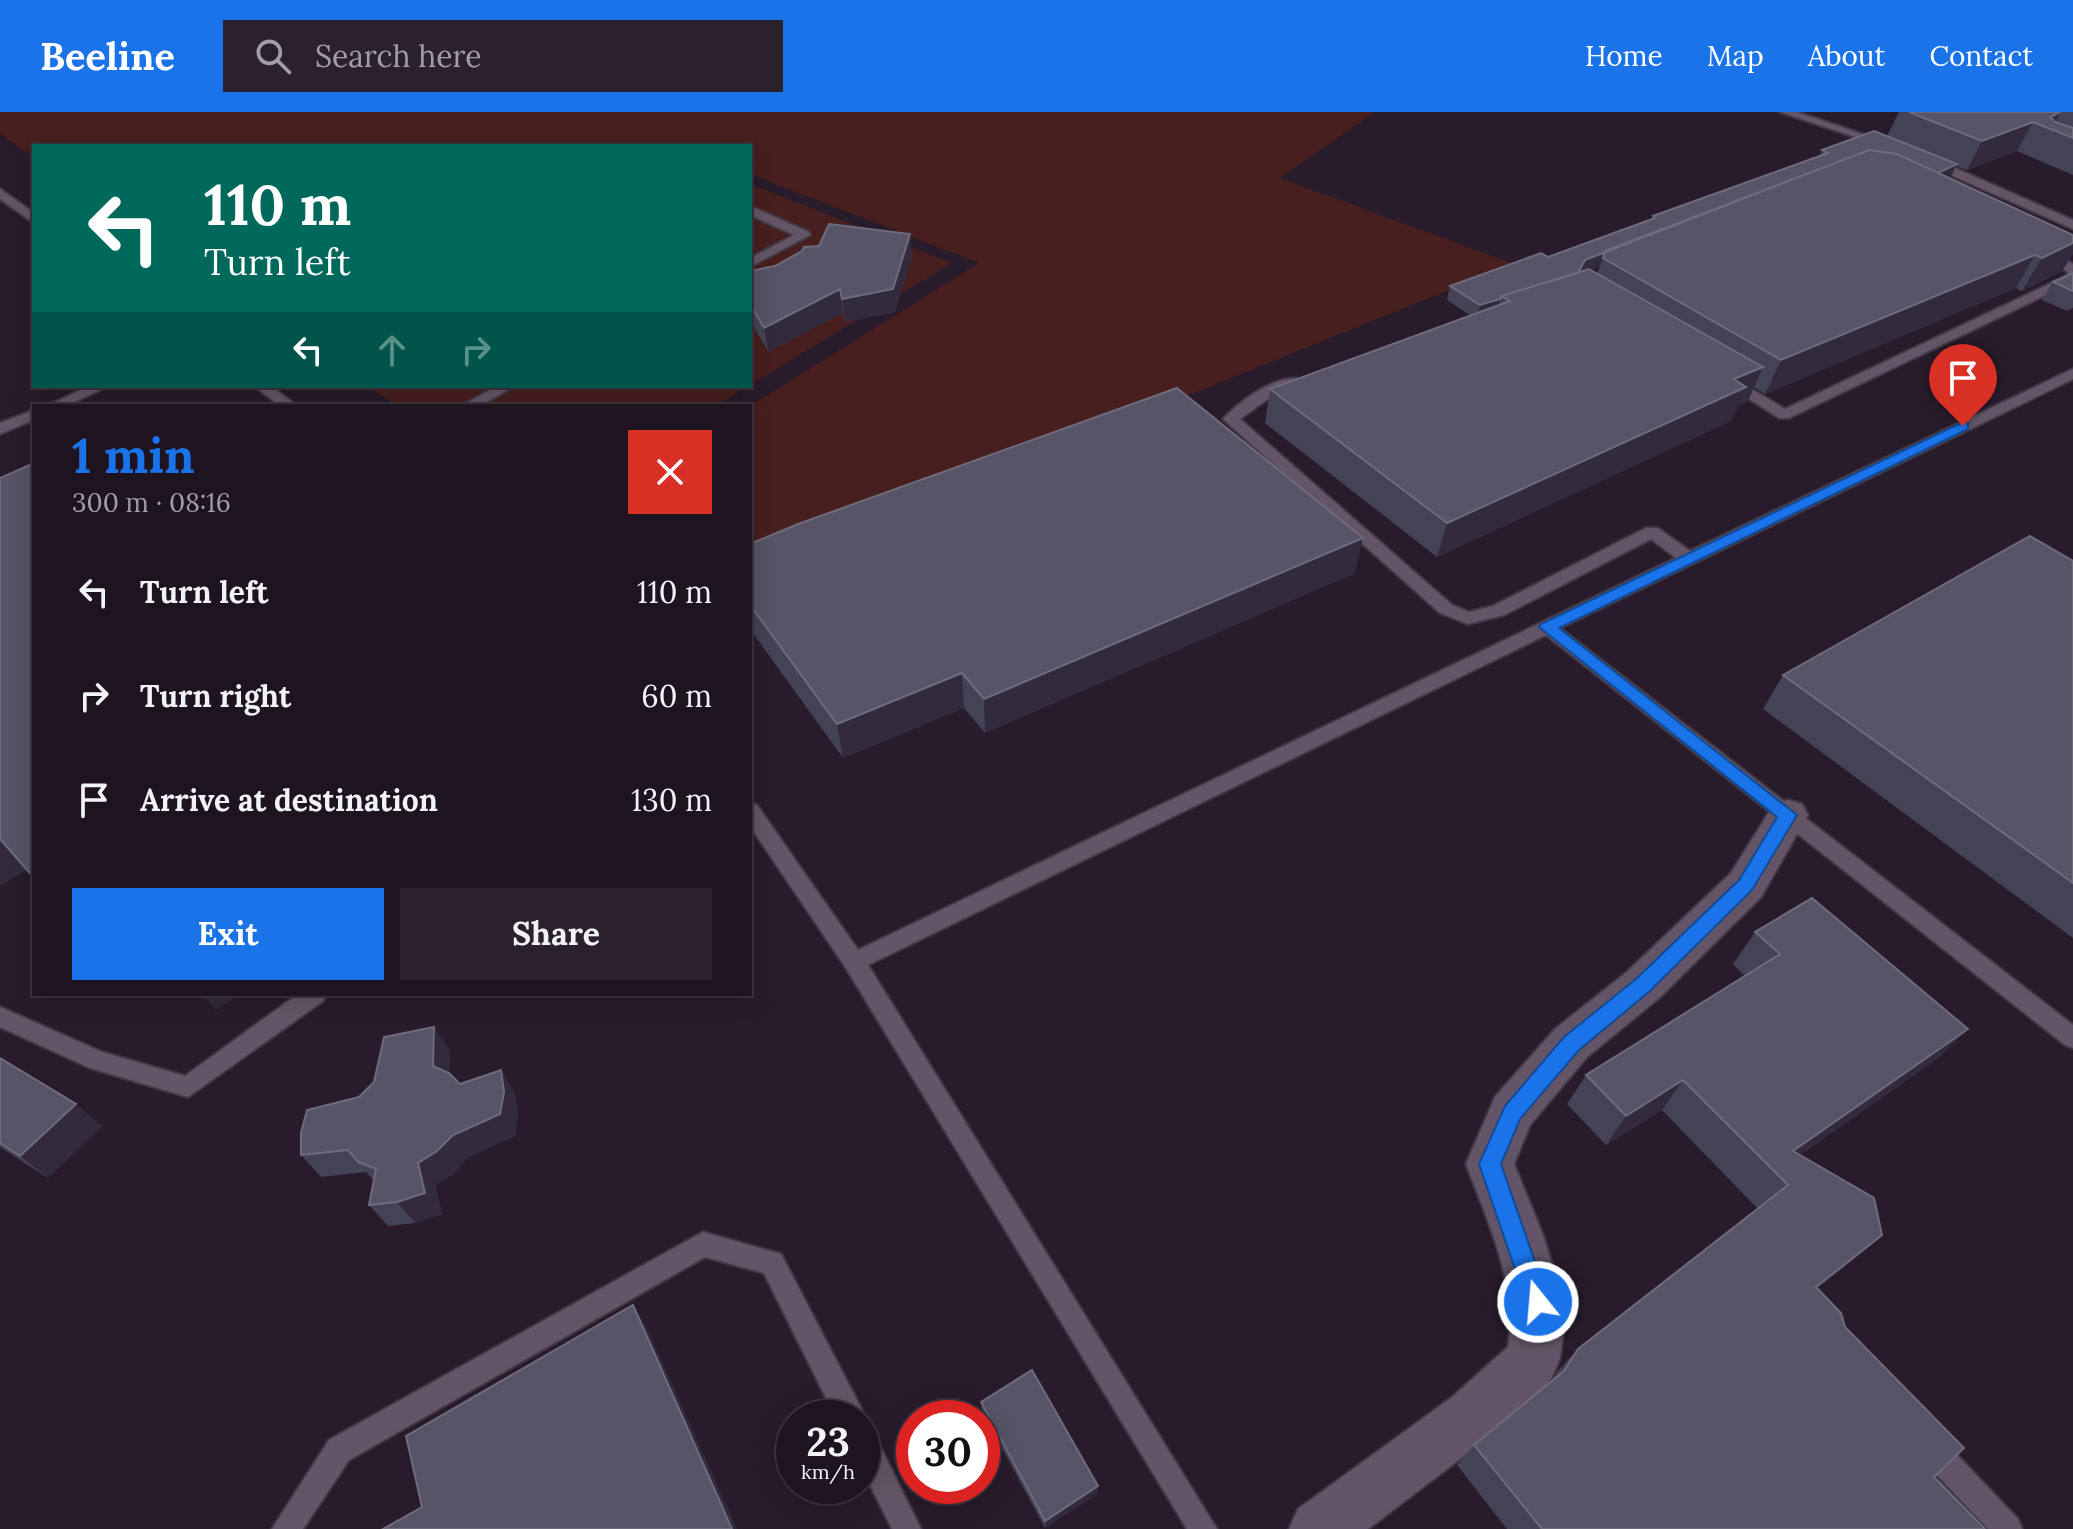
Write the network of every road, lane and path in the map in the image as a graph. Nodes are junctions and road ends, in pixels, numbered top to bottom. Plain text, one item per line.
1 (1786, 112) edge
2 (1903, 149) edge
3 (1917, 155) edge
4 (0, 193) edge
5 (2026, 204) junction
6 (752, 211) edge
7 (2006, 212) edge
8 (764, 216) junction
9 (32, 217) edge
10 (752, 222) edge
11 (2073, 225) edge
12 (778, 249) junction
13 (2037, 249) edge
14 (798, 260) edge
15 (752, 262) edge
16 (2073, 272) edge
17 (2073, 373) edge
18 (1717, 374) edge
19 (1313, 376) edge
20 (96, 388) edge
21 (264, 388) edge
22 (504, 388) edge
23 (59, 404) edge
24 (287, 404) edge
25 (472, 404) edge
26 (32, 415) edge
27 (0, 429) edge
28 (1689, 559) junction
29 (1547, 627) junction
30 (752, 813) edge
31 (1788, 815) junction
32 (854, 962) junction
33 (312, 996) edge
34 (0, 1017) edge
35 (2073, 1038) edge
36 (842, 1400) edge
37 (1912, 1429) edge
38 (880, 1476) edge
39 (286, 1529) edge
40 (907, 1529) edge
41 (1203, 1529) edge
42 (1318, 1529) edge
43 (2008, 1529) edge

1 - 2 lane
3 - 5 lane
4 - 9 lane
5 - 7 lane
5 - 11 lane
6 - 8 lane
8 - 10 lane
8 - 12 lane
12 - 14 lane
12 - 15 lane
13 - 16 lane
16 - 18 lane
17 - 28 lane
19 - 28 lane
20 - 23 lane
21 - 24 lane
22 - 25 lane
26 - 27 lane
28 - 29 lane
29 - 31 lane
29 - 32 lane
30 - 32 lane
31 - 35 lane
31 - 42 street
32 - 41 lane
33 - 34 lane
36 - 39 lane
37 - 43 lane
38 - 40 lane

